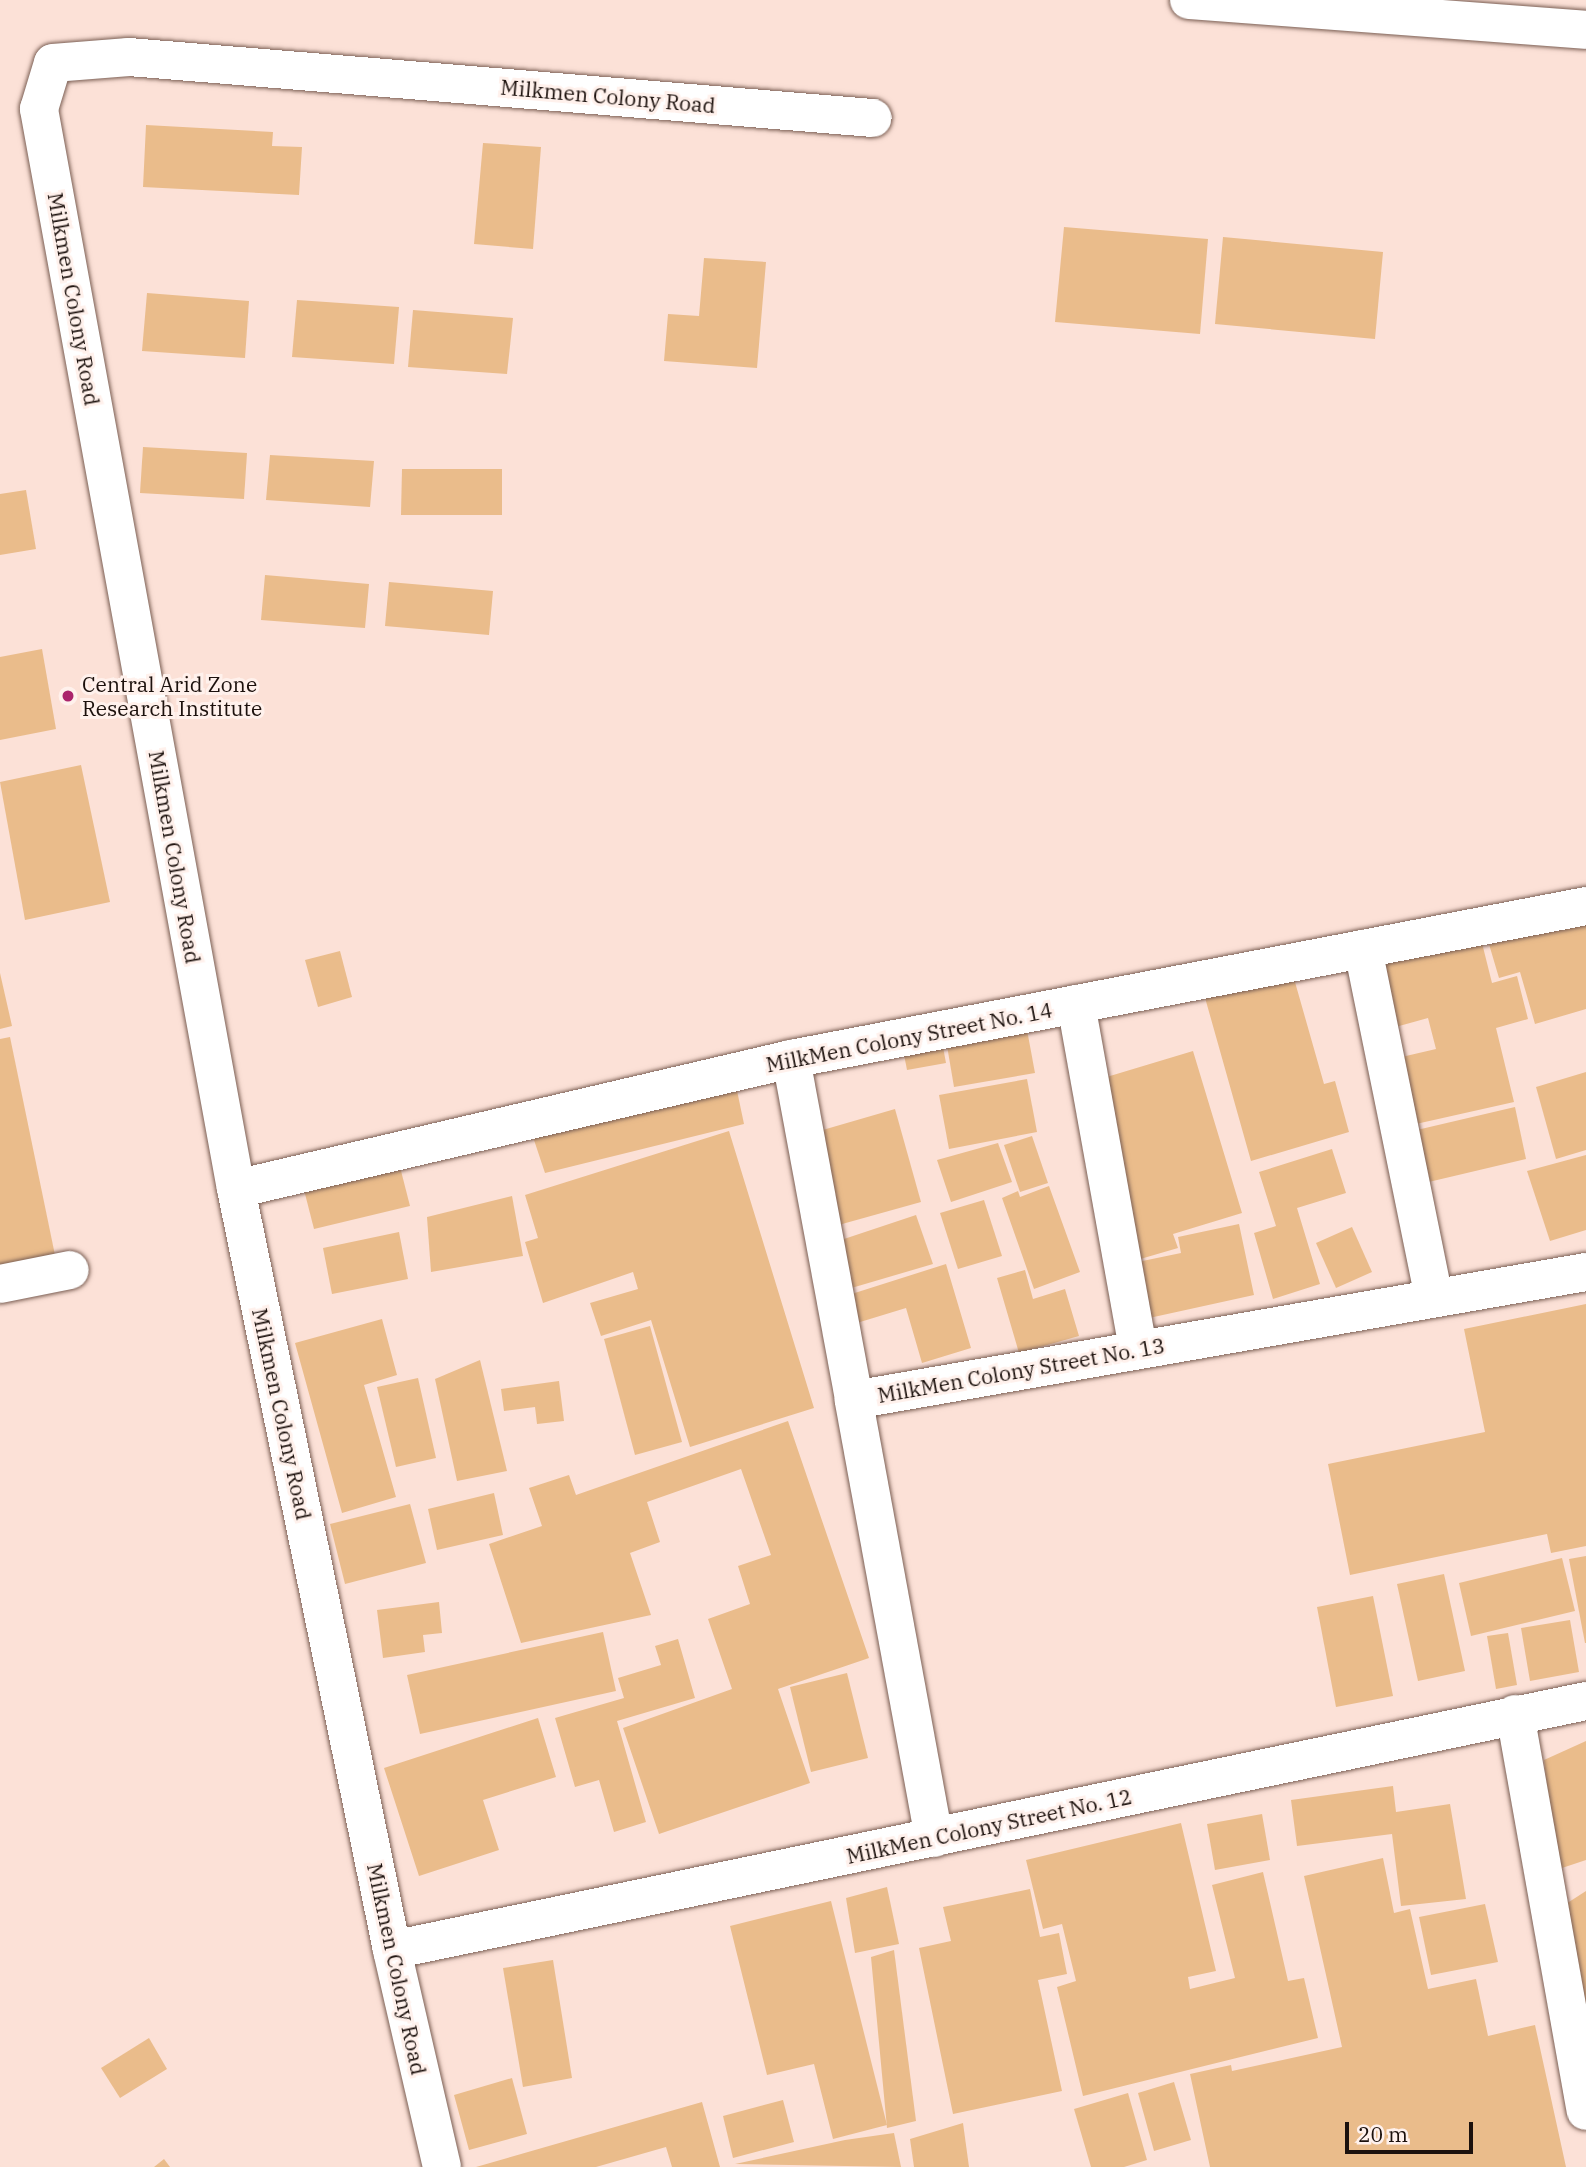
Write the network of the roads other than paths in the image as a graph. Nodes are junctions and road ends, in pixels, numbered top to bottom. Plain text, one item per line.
1 (1189, 0) edge
2 (1586, 30) edge
3 (873, 118) dead end
4 (1586, 906) edge
5 (1363, 949) junction
6 (1076, 1004) junction
7 (791, 1059) junction
8 (236, 1189) junction
9 (70, 1270) dead end
10 (1586, 1272) edge
11 (0, 1283) edge
12 (1434, 1298) junction
13 (1138, 1348) junction
14 (854, 1400) junction
15 (1586, 1701) edge
16 (1516, 1714) junction
17 (934, 1838) junction
18 (392, 1950) junction
19 (1586, 2112) edge
20 (442, 2167) edge

1 - 2 street
3 - 8 street, Milkmen Colony Road
4 - 5 street, MilkMen Colony Street No. 14
5 - 6 street, MilkMen Colony Street No. 14
5 - 12 street
6 - 7 street, MilkMen Colony Street No. 14
6 - 13 street
7 - 8 street, MilkMen Colony Street No. 14
7 - 14 street
8 - 18 street, Milkmen Colony Road
9 - 11 street
10 - 12 street, MilkMen Colony Street No. 13
12 - 13 street, MilkMen Colony Street No. 13
13 - 14 street, MilkMen Colony Street No. 13
14 - 17 street, MilkMen Colony Street No. 13
15 - 16 street, MilkMen Colony Street No. 12
16 - 17 street, MilkMen Colony Street No. 12
16 - 19 street
17 - 18 street, MilkMen Colony Street No. 12
18 - 20 street, Milkmen Colony Road

